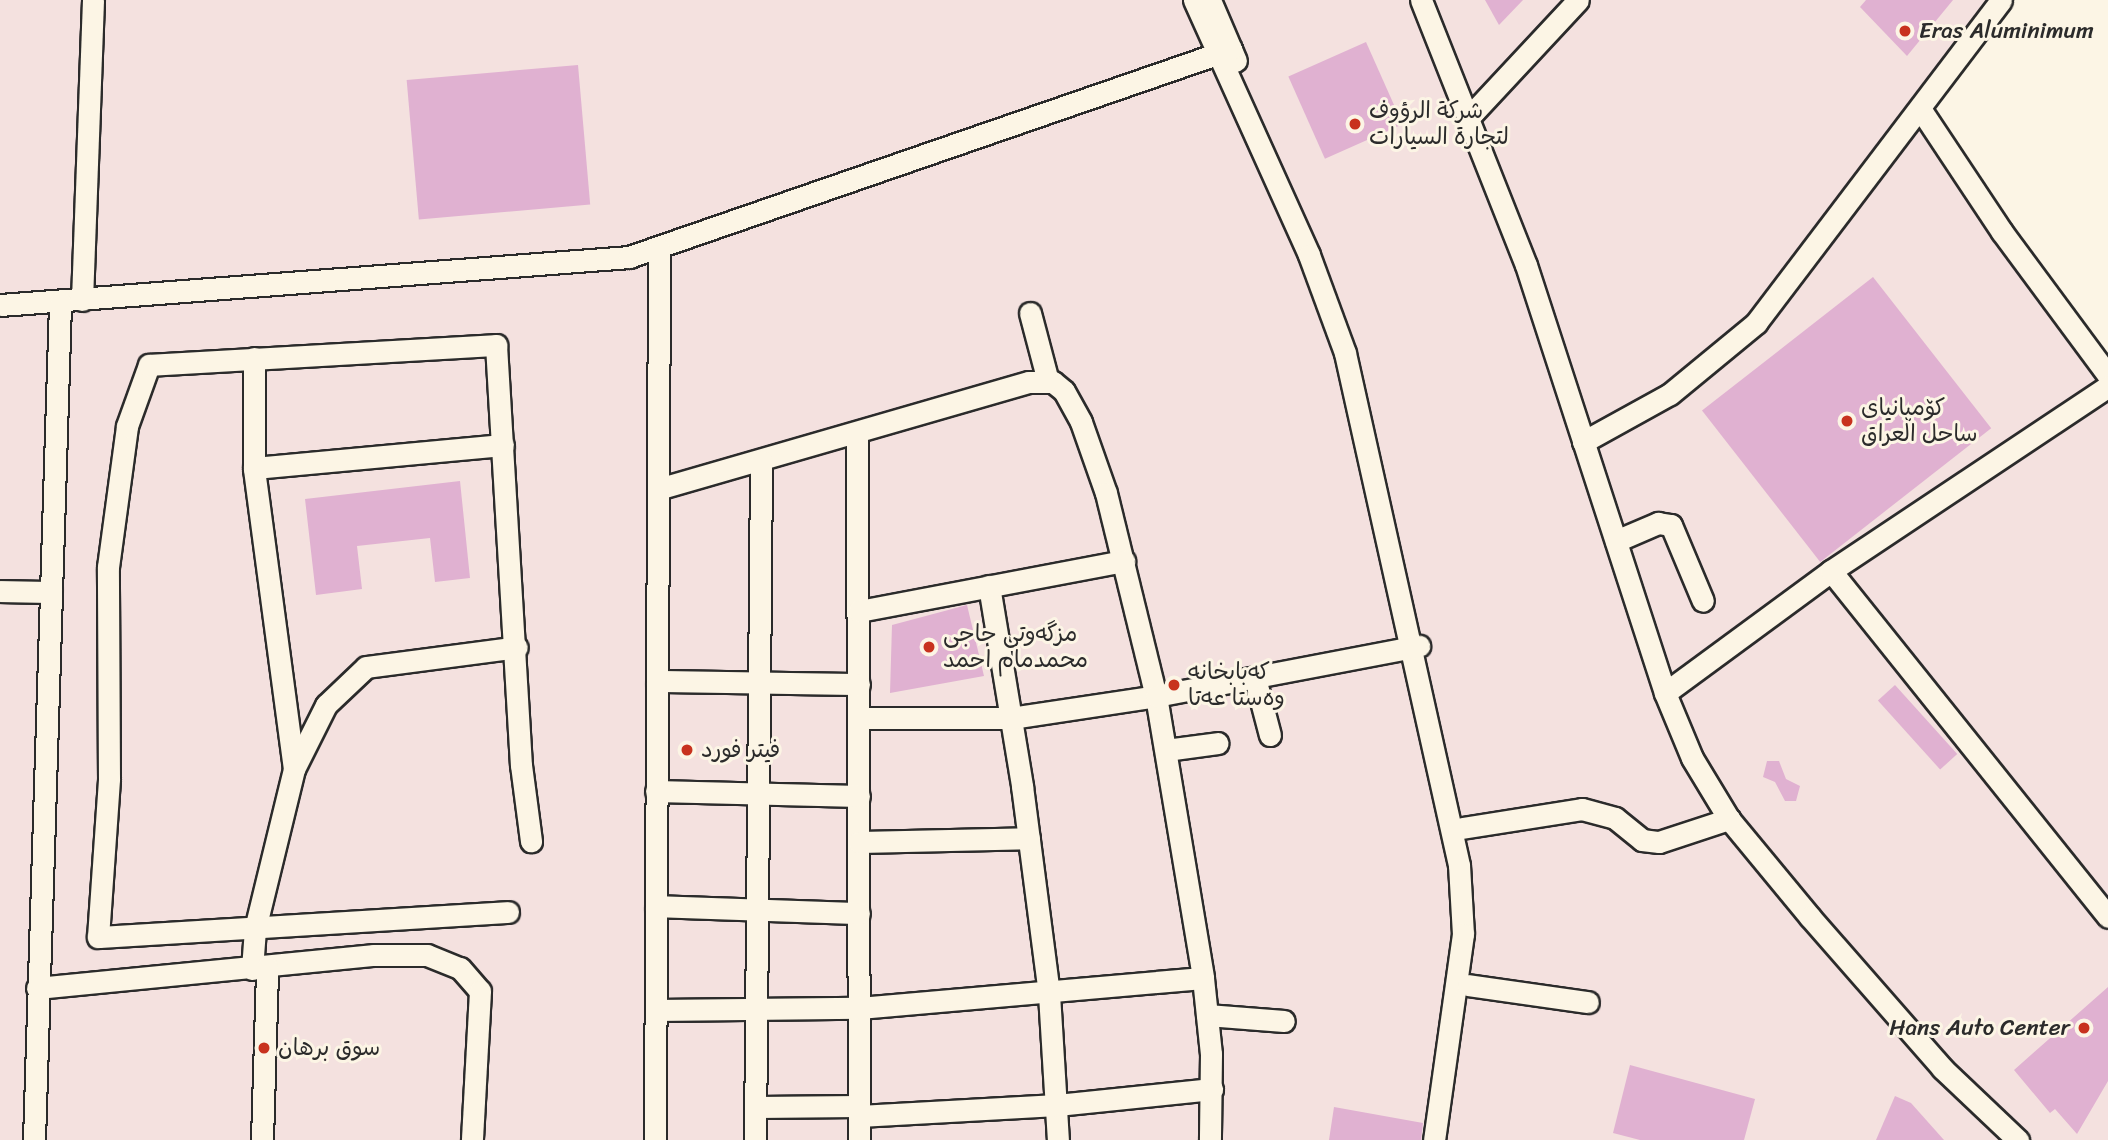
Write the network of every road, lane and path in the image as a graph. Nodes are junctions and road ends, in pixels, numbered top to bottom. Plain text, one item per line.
1 (93, 0) edge
2 (1194, 0) edge
3 (1210, 0) edge
4 (1421, 0) edge
5 (1578, 0) edge
6 (2001, 0) edge
7 (1224, 52) junction
8 (1921, 110) junction
9 (1471, 116) junction
10 (659, 249) junction
11 (82, 300) junction
12 (60, 302) junction
13 (0, 305) edge
14 (1030, 313) dead end
15 (254, 358) junction
16 (2108, 375) edge
17 (1048, 381) junction
18 (2108, 386) edge
19 (857, 435) junction
20 (1583, 442) junction
21 (503, 445) junction
22 (761, 461) junction
23 (254, 468) junction
24 (658, 489) junction
25 (1616, 541) junction
26 (1124, 561) junction
27 (1830, 571) junction
28 (989, 586) junction
29 (0, 591) edge
30 (51, 592) junction
31 (1703, 601) dead end
32 (859, 611) junction
33 (517, 647) junction
34 (1414, 647) junction
35 (1255, 678) junction
36 (657, 681) junction
37 (760, 683) junction
38 (859, 684) junction
39 (1665, 693) junction
40 (1156, 696) junction
41 (859, 718) junction
42 (1011, 718) junction
43 (1270, 735) dead end
44 (1218, 743) dead end
45 (1166, 750) junction
46 (294, 769) junction
47 (656, 791) junction
48 (859, 796) junction
49 (759, 797) junction
50 (1729, 819) junction
51 (1457, 821) junction
52 (1029, 838) junction
53 (531, 841) dead end
54 (859, 842) junction
55 (656, 906) junction
56 (758, 908) junction
57 (508, 912) dead end
58 (859, 913) junction
59 (2108, 917) edge
60 (255, 929) junction
61 (260, 968) junction
62 (1203, 978) junction
63 (37, 988) junction
64 (1464, 988) junction
65 (1049, 994) junction
66 (1588, 1002) dead end
67 (859, 1008) junction
68 (656, 1010) junction
69 (758, 1010) junction
70 (1207, 1015) junction
71 (1284, 1021) dead end
72 (1212, 1089) junction
73 (1057, 1105) junction
74 (757, 1107) junction
75 (858, 1111) junction
76 (34, 1140) edge
77 (262, 1140) edge
78 (472, 1140) edge
79 (655, 1140) edge
80 (755, 1140) edge
81 (859, 1140) edge
82 (1058, 1140) edge
83 (1210, 1140) edge
84 (1434, 1140) edge
85 (1444, 1140) edge
86 (2018, 1140) edge

1 - 11 street
2 - 7 street
3 - 7 street
4 - 9 street
5 - 9 street
6 - 8 street
7 - 10 street
7 - 34 street
8 - 16 street
8 - 20 street
9 - 20 street
10 - 11 street
10 - 24 street
11 - 12 street
12 - 13 street
12 - 30 street
14 - 17 street
15 - 21 street
15 - 23 street
15 - 60 street
17 - 19 street
17 - 26 street
18 - 27 street
19 - 22 street
19 - 32 street
20 - 25 street
21 - 23 street
21 - 33 street
22 - 24 street
22 - 37 street
23 - 46 street
24 - 36 street
25 - 31 street
25 - 39 street
26 - 28 street
26 - 40 street
27 - 39 street
27 - 59 street
28 - 32 street
28 - 42 street
29 - 30 street
30 - 63 street
32 - 38 street
33 - 46 street
33 - 53 street
34 - 35 street
34 - 51 street
35 - 40 street
35 - 43 street
36 - 37 street
36 - 47 street
37 - 38 street
37 - 49 street
38 - 41 street
39 - 50 street
40 - 42 street
40 - 45 street
41 - 42 street
41 - 48 street
42 - 52 street
44 - 45 street
45 - 62 street
46 - 60 street
47 - 49 street
47 - 55 street
48 - 49 street
48 - 54 street
49 - 56 street
50 - 51 street
50 - 86 street
51 - 64 street
52 - 54 street
52 - 65 street
54 - 58 street
55 - 56 street
55 - 68 street
56 - 58 street
56 - 69 street
57 - 60 street
58 - 67 street
60 - 61 street
61 - 63 street
61 - 77 street
61 - 78 street
62 - 65 street
62 - 70 street
63 - 76 street
64 - 66 street
64 - 84 street
64 - 85 street
65 - 67 street
65 - 73 street
67 - 69 street
67 - 75 street
68 - 69 street
68 - 79 street
69 - 74 street
70 - 71 street
70 - 72 street
72 - 73 street
72 - 83 street
73 - 75 street
73 - 82 street
74 - 75 street
74 - 80 street
75 - 81 street

